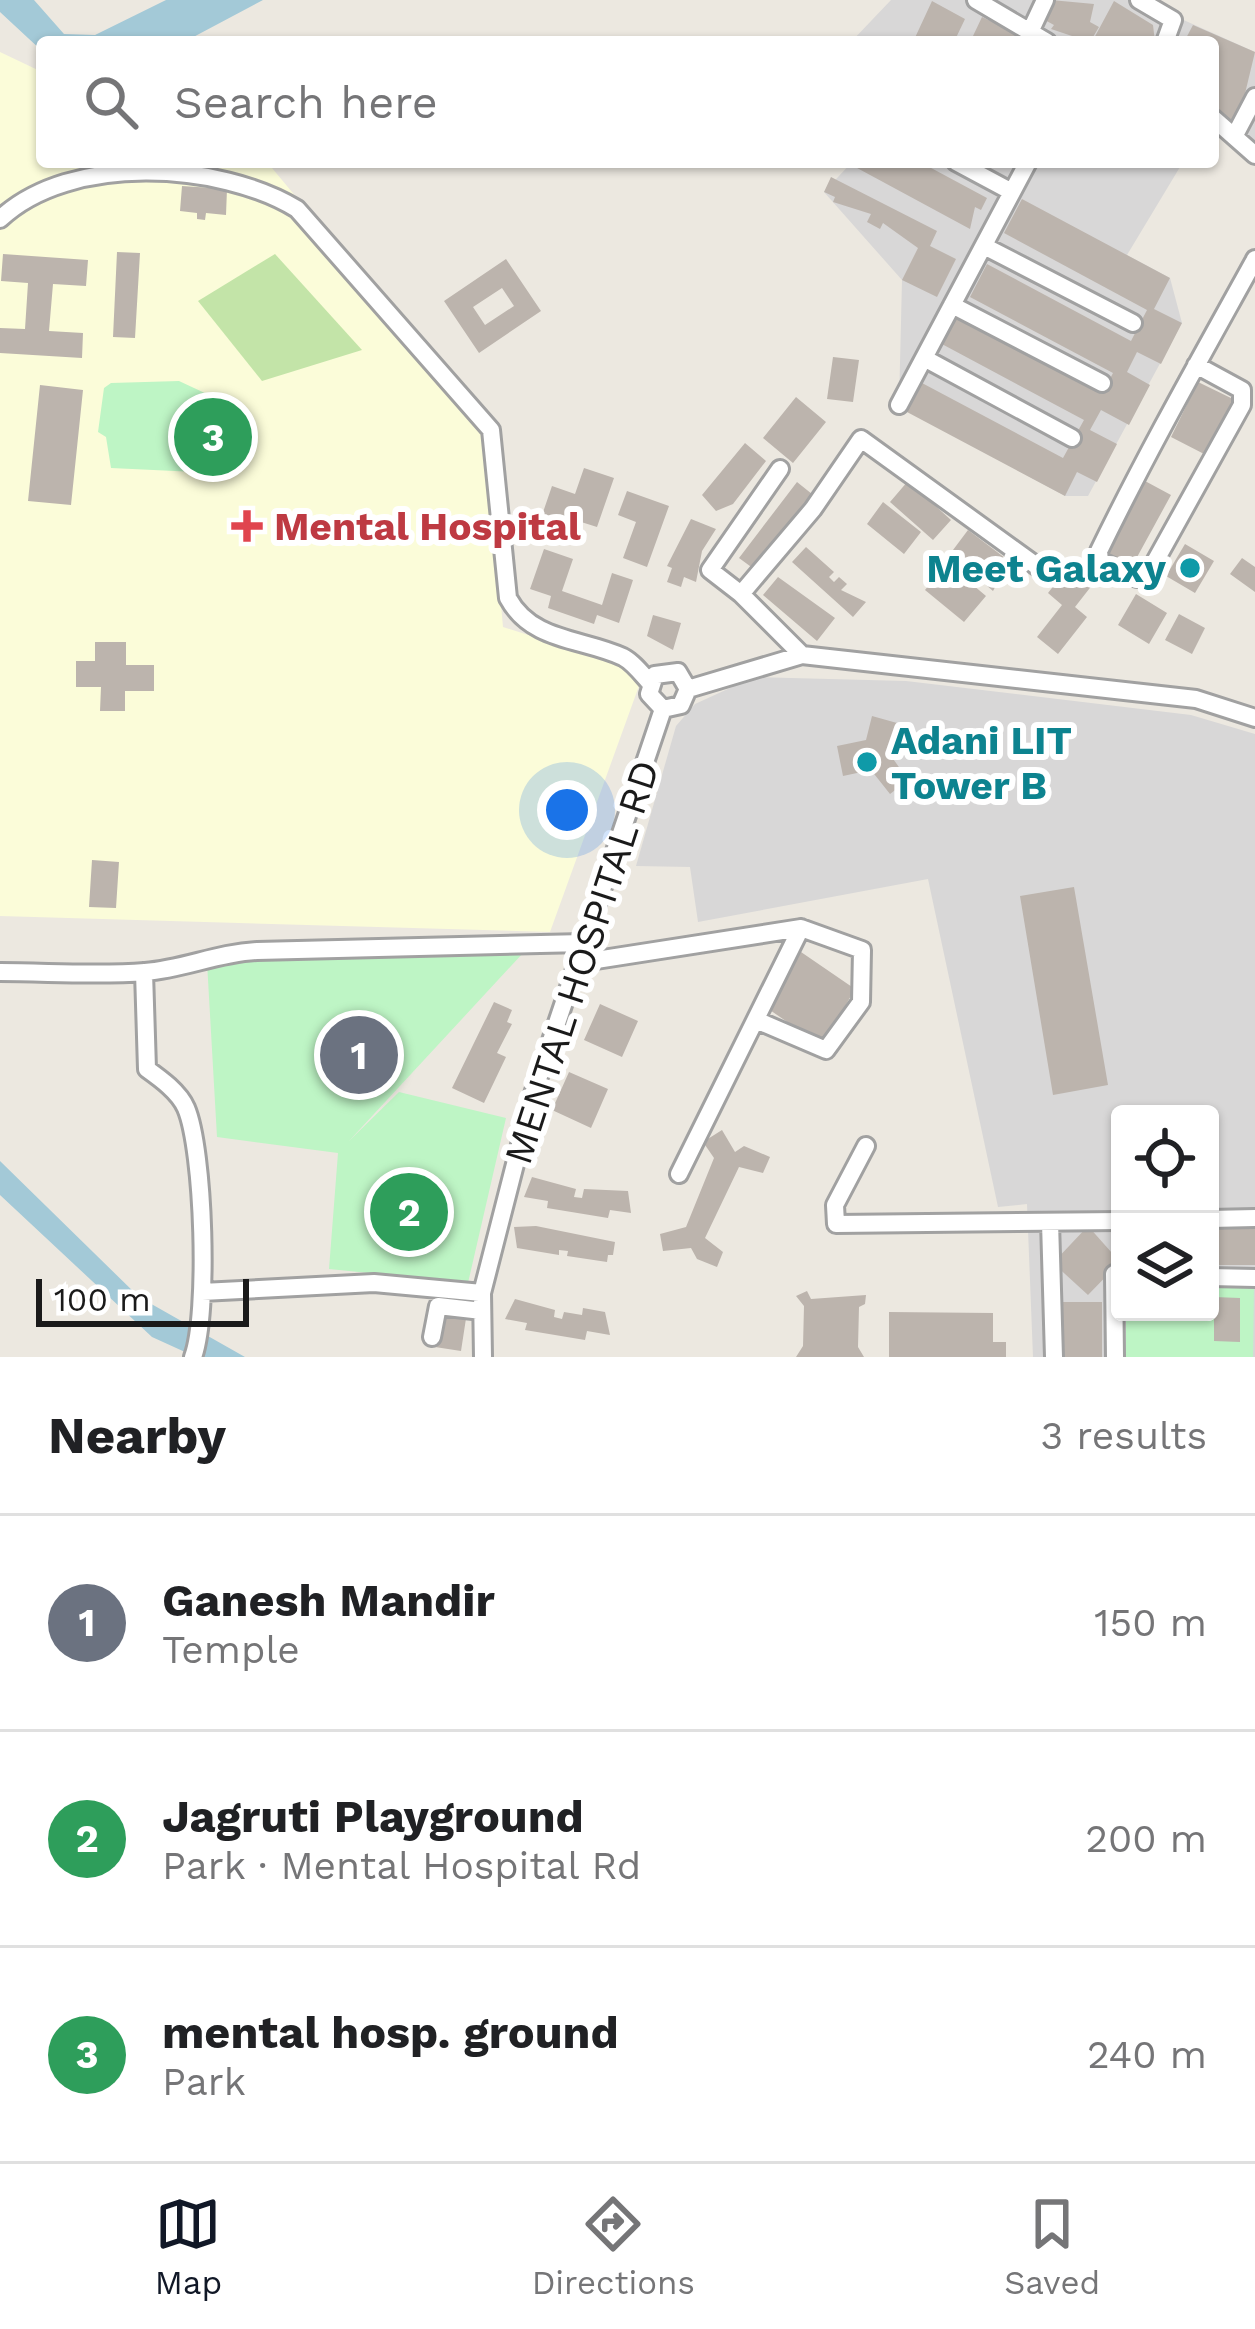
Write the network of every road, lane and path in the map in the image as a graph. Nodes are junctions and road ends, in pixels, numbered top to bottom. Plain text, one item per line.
1 (976, 0) edge
2 (1045, 0) edge
3 (1139, 0) edge
4 (1030, 32) junction
5 (1037, 36) edge
6 (1167, 36) edge
7 (1255, 97) edge
8 (1219, 123) edge
9 (1235, 135) junction
10 (1255, 154) edge
11 (967, 168) edge
12 (1025, 168) edge
13 (1012, 192) junction
14 (0, 219) edge
15 (984, 245) junction
16 (1255, 260) edge
17 (952, 305) junction
18 (1133, 322) dead end
19 (924, 358) junction
20 (1196, 365) junction
21 (1102, 383) dead end
22 (899, 405) dead end
23 (1072, 438) dead end
24 (780, 469) dead end
25 (1049, 575) dead end
26 (741, 594) junction
27 (802, 655) junction
28 (650, 683) junction
29 (688, 689) junction
30 (663, 709) junction
31 (1255, 718) edge
32 (801, 928) junction
33 (584, 943) junction
34 (577, 963) junction
35 (0, 972) edge
36 (144, 972) junction
37 (756, 1020) junction
38 (866, 1146) dead end
39 (679, 1174) dead end
40 (1255, 1217) edge
41 (1219, 1219) edge
42 (1111, 1221) edge
43 (1050, 1222) junction
44 (1219, 1277) edge
45 (1255, 1278) edge
46 (202, 1292) junction
47 (482, 1302) junction
48 (1115, 1321) edge
49 (432, 1337) dead end
50 (193, 1357) edge
51 (483, 1357) edge
52 (1054, 1357) edge
53 (1115, 1357) edge

1 - 4 street
2 - 4 street
3 - 6 street
4 - 5 street
7 - 9 street
8 - 9 street
9 - 10 street
11 - 13 street
12 - 13 street
13 - 15 street
14 - 28 street
15 - 17 street
15 - 18 street
16 - 20 street
17 - 19 street
17 - 21 street
19 - 22 street
19 - 23 street
20 - 20 street
24 - 26 street
25 - 26 street
26 - 27 street
27 - 29 street
27 - 31 street
28 - 29 street
28 - 30 street
29 - 30 street
30 - 33 street, MENTAL HOSPITAL RD
32 - 34 street
32 - 37 street
32 - 37 street
33 - 34 street, MENTAL HOSPITAL RD
33 - 36 street
34 - 47 street, MENTAL HOSPITAL RD
35 - 36 street
36 - 46 street
37 - 39 street
38 - 43 street
40 - 41 street
42 - 43 street
43 - 52 street
44 - 45 street
46 - 47 street
46 - 50 street
47 - 49 street
47 - 51 street, MENTAL HOSPITAL RD
48 - 53 street

